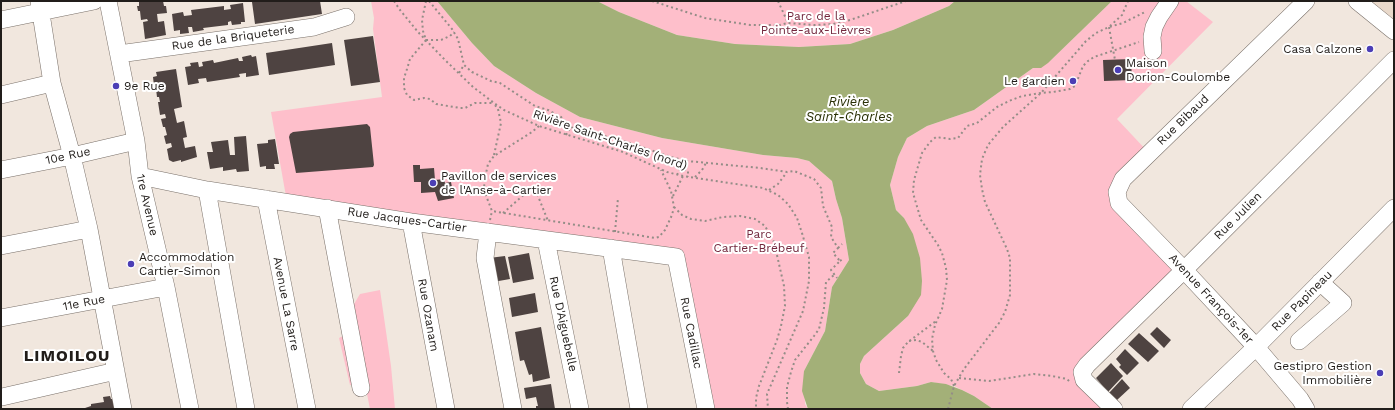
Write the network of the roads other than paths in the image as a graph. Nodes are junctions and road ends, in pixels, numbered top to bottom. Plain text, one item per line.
1 (94, 1) edge
2 (108, 1) edge
3 (1170, 1) edge
4 (1306, 1) edge
5 (1365, 3) edge
6 (40, 6) edge
7 (346, 17) dead end
8 (1, 20) edge
9 (1394, 31) edge
10 (1153, 44) road end
11 (119, 54) junction
12 (1394, 60) edge
13 (52, 83) junction
14 (1, 95) edge
15 (136, 141) junction
16 (72, 156) junction
17 (1, 170) edge
18 (140, 176) junction
19 (207, 190) junction
20 (1117, 192) joint
21 (266, 199) junction
22 (327, 208) junction
23 (1394, 208) edge
24 (411, 222) junction
25 (89, 229) junction
26 (488, 232) junction
27 (546, 240) junction
28 (613, 240) junction
29 (1, 246) edge
30 (676, 257) joint
31 (1184, 270) junction
32 (1320, 282) junction
33 (166, 287) junction
34 (102, 300) junction
35 (1, 318) edge
36 (1299, 341) dead end
37 (1256, 347) junction
38 (116, 371) junction
39 (361, 388) dead end
40 (1, 396) edge
41 (4, 409) edge
42 (123, 409) edge
43 (190, 409) edge
44 (246, 409) edge
45 (306, 409) edge
46 (446, 409) edge
47 (513, 409) edge
48 (580, 409) edge
49 (639, 409) edge
50 (706, 409) edge
51 (1114, 409) edge
52 (1191, 409) edge
53 (1306, 409) edge

1 - 6 street
2 - 11 street, 1re Avenue
3 - 10 street
4 - 20 street, Rue Bibaud
5 - 9 street
6 - 8 street
6 - 13 street
7 - 11 street, Rue de la Briqueterie
11 - 15 street, 1re Avenue
12 - 31 street, Rue Julien
13 - 14 street
13 - 16 street
15 - 16 street, 10e Rue
15 - 18 street, 1re Avenue
16 - 17 street, 10e Rue
16 - 25 street
18 - 19 street, Rue Jacques-Cartier
18 - 33 street, 1re Avenue
19 - 21 street, Rue Jacques-Cartier
19 - 44 street
20 - 31 street, Avenue François-1er
21 - 22 street, Rue Jacques-Cartier
21 - 45 street, Avenue La Sarre
22 - 24 street, Rue Jacques-Cartier
22 - 39 street
23 - 32 street, Rue Papineau
24 - 26 street, Rue Jacques-Cartier
24 - 46 street, Rue Ozanam
25 - 29 street
25 - 34 street
26 - 27 street, Rue Jacques-Cartier
26 - 47 street
27 - 28 street, Rue Jacques-Cartier
27 - 48 street, Rue D'Aiguebelle
28 - 30 street, Rue Jacques-Cartier
28 - 49 street
30 - 50 street, Rue Cadillac
31 - 37 street, Avenue François-1er
31 - 51 street, Rue Julien
32 - 36 street
32 - 37 street, Rue Papineau
33 - 34 street, 11e Rue
33 - 43 street, 1re Avenue
34 - 35 street, 11e Rue
34 - 38 street
37 - 52 street, Rue Papineau
37 - 53 street, Avenue François-1er
38 - 40 street
38 - 42 street
40 - 41 street

